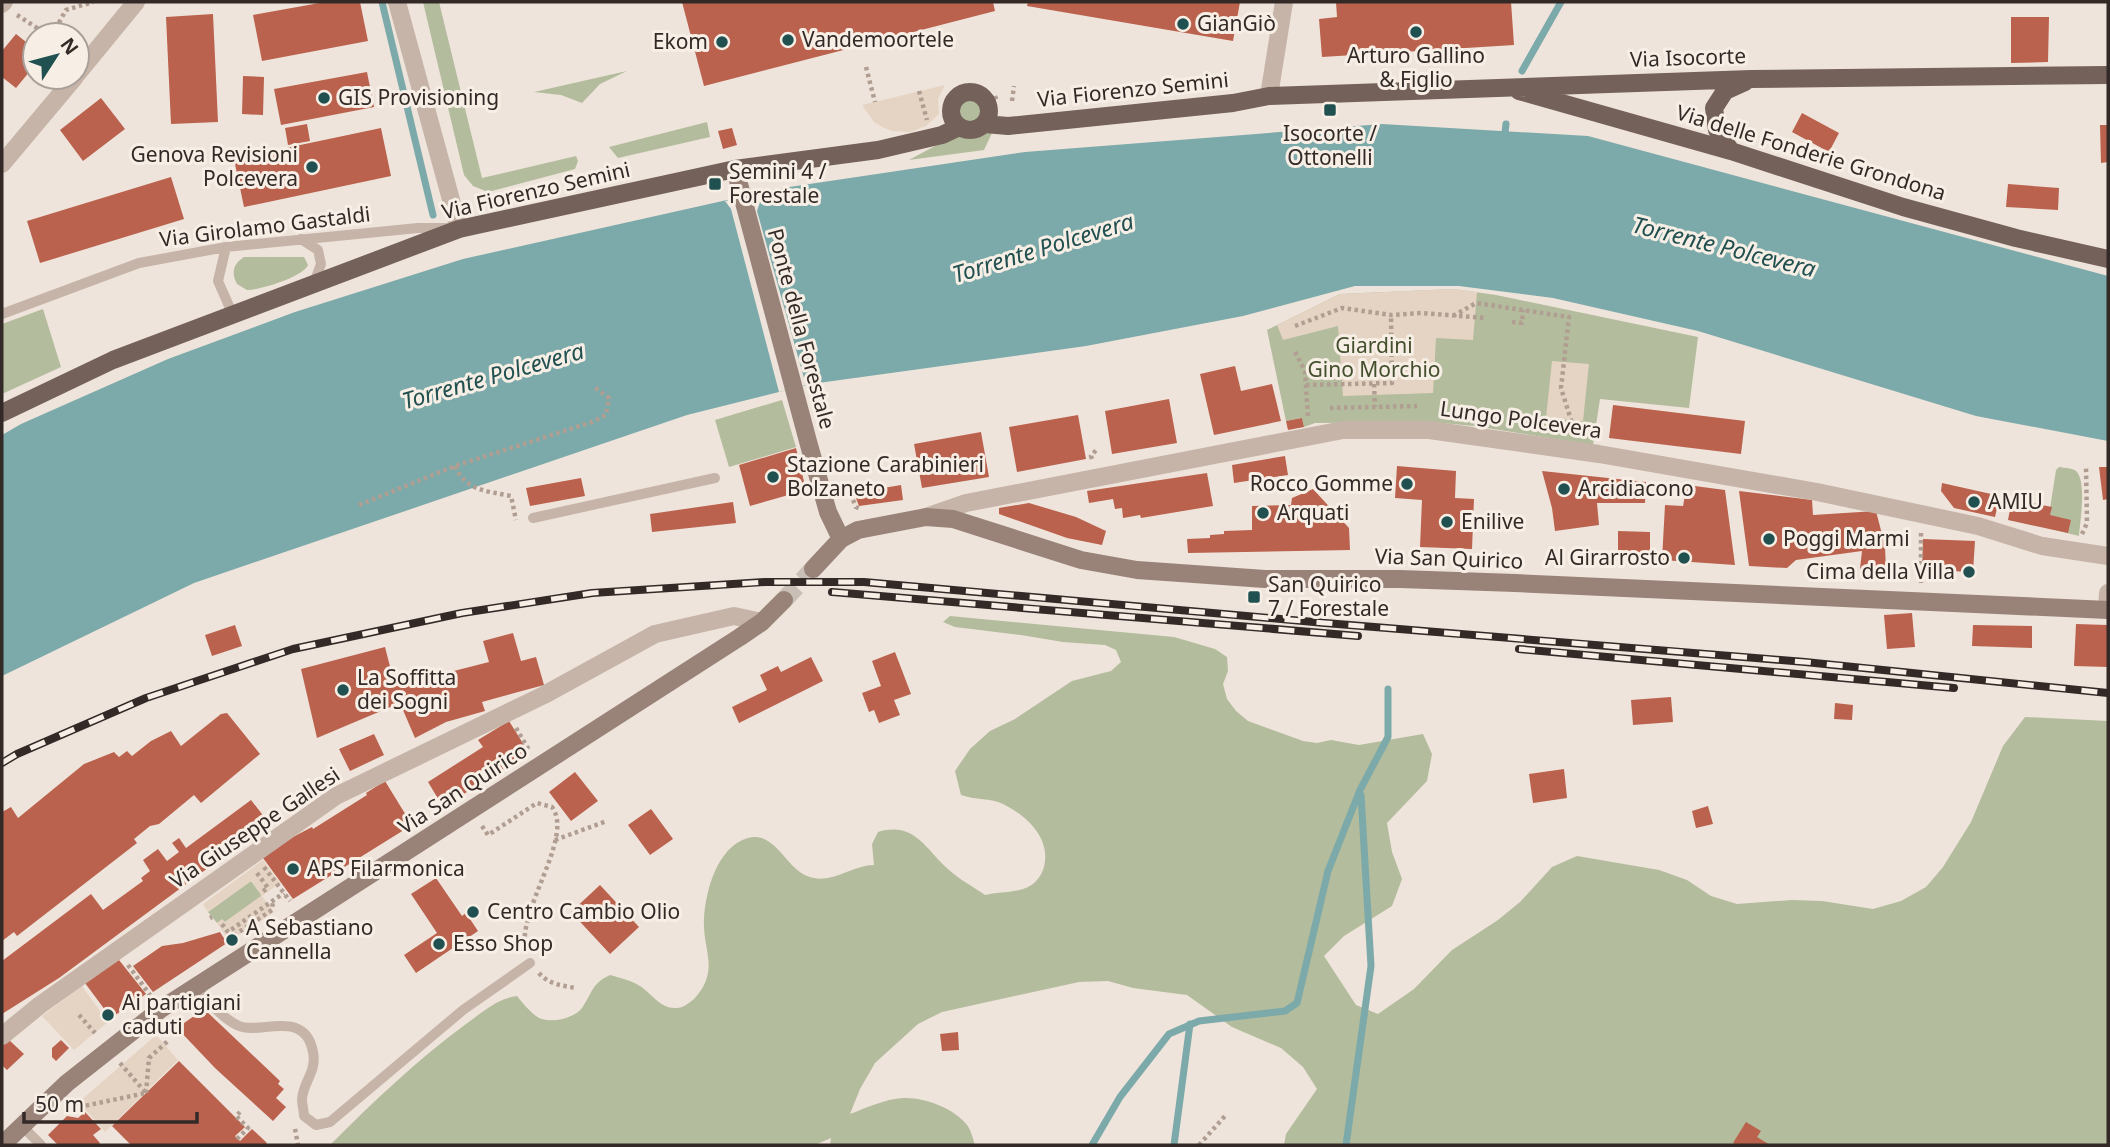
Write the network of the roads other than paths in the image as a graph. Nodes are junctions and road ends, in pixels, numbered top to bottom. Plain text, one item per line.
1 (136, 2) edge
2 (397, 2) edge
3 (1284, 2) edge
4 (91, 58) edge
5 (2108, 75) edge
6 (1751, 79) junction
7 (1502, 86) junction
8 (63, 91) edge
9 (1269, 96) junction
10 (994, 112) junction
11 (956, 123) junction
12 (1731, 150) junction
13 (2, 164) edge
14 (735, 169) junction
15 (459, 229) junction
16 (301, 239) junction
17 (226, 247) junction
18 (2108, 259) edge
19 (314, 283) junction
20 (2, 314) edge
21 (233, 315) junction
22 (2, 413) edge
23 (715, 478) dead end
24 (926, 517) junction
25 (533, 518) dead end
26 (841, 539) junction
27 (2108, 556) edge
28 (813, 569) tunnel mouth
29 (784, 600) tunnel mouth
30 (2108, 604) edge
31 (762, 622) junction
32 (530, 963) dead end
33 (195, 986) junction
34 (2, 1036) edge
35 (22, 1126) junction
36 (2, 1145) edge
37 (41, 1145) edge

1 - 4 street
2 - 15 street
3 - 9 street
5 - 6 main road, Via Isocorte
6 - 7 main road, Via Isocorte
6 - 12 main road
7 - 9 main road, Via Isocorte
7 - 12 main road, Via delle Fonderie Grondona
8 - 13 street
9 - 10 main road, Via Fiorenzo Semini
10 - 11 main road, Via Fiorenzo Semini
10 - 11 main road
11 - 14 main road, Via Fiorenzo Semini
12 - 18 main road, Via delle Fonderie Grondona
14 - 15 main road, Via Fiorenzo Semini
14 - 26 main road, Ponte della Forestale
15 - 16 lane, Via Girolamo Gastaldi
15 - 19 main road, Via Fiorenzo Semini
16 - 17 lane, Via Girolamo Gastaldi
16 - 19 lane
17 - 20 lane, Via Girolamo Gastaldi
17 - 21 lane
19 - 21 main road, Via Fiorenzo Semini
21 - 22 main road, Via Fiorenzo Semini
23 - 25 lane
24 - 26 main road, Via San Quirico
24 - 27 street, Lungo Polcevera
24 - 30 main road, Via San Quirico
26 - 28 main road, Via San Quirico
29 - 31 main road, Via San Quirico
31 - 33 main road, Via San Quirico
31 - 34 street, Via Giuseppe Gallesi
32 - 33 lane
33 - 35 main road, Via San Quirico
35 - 36 main road, Via San Quirico
35 - 37 lane

